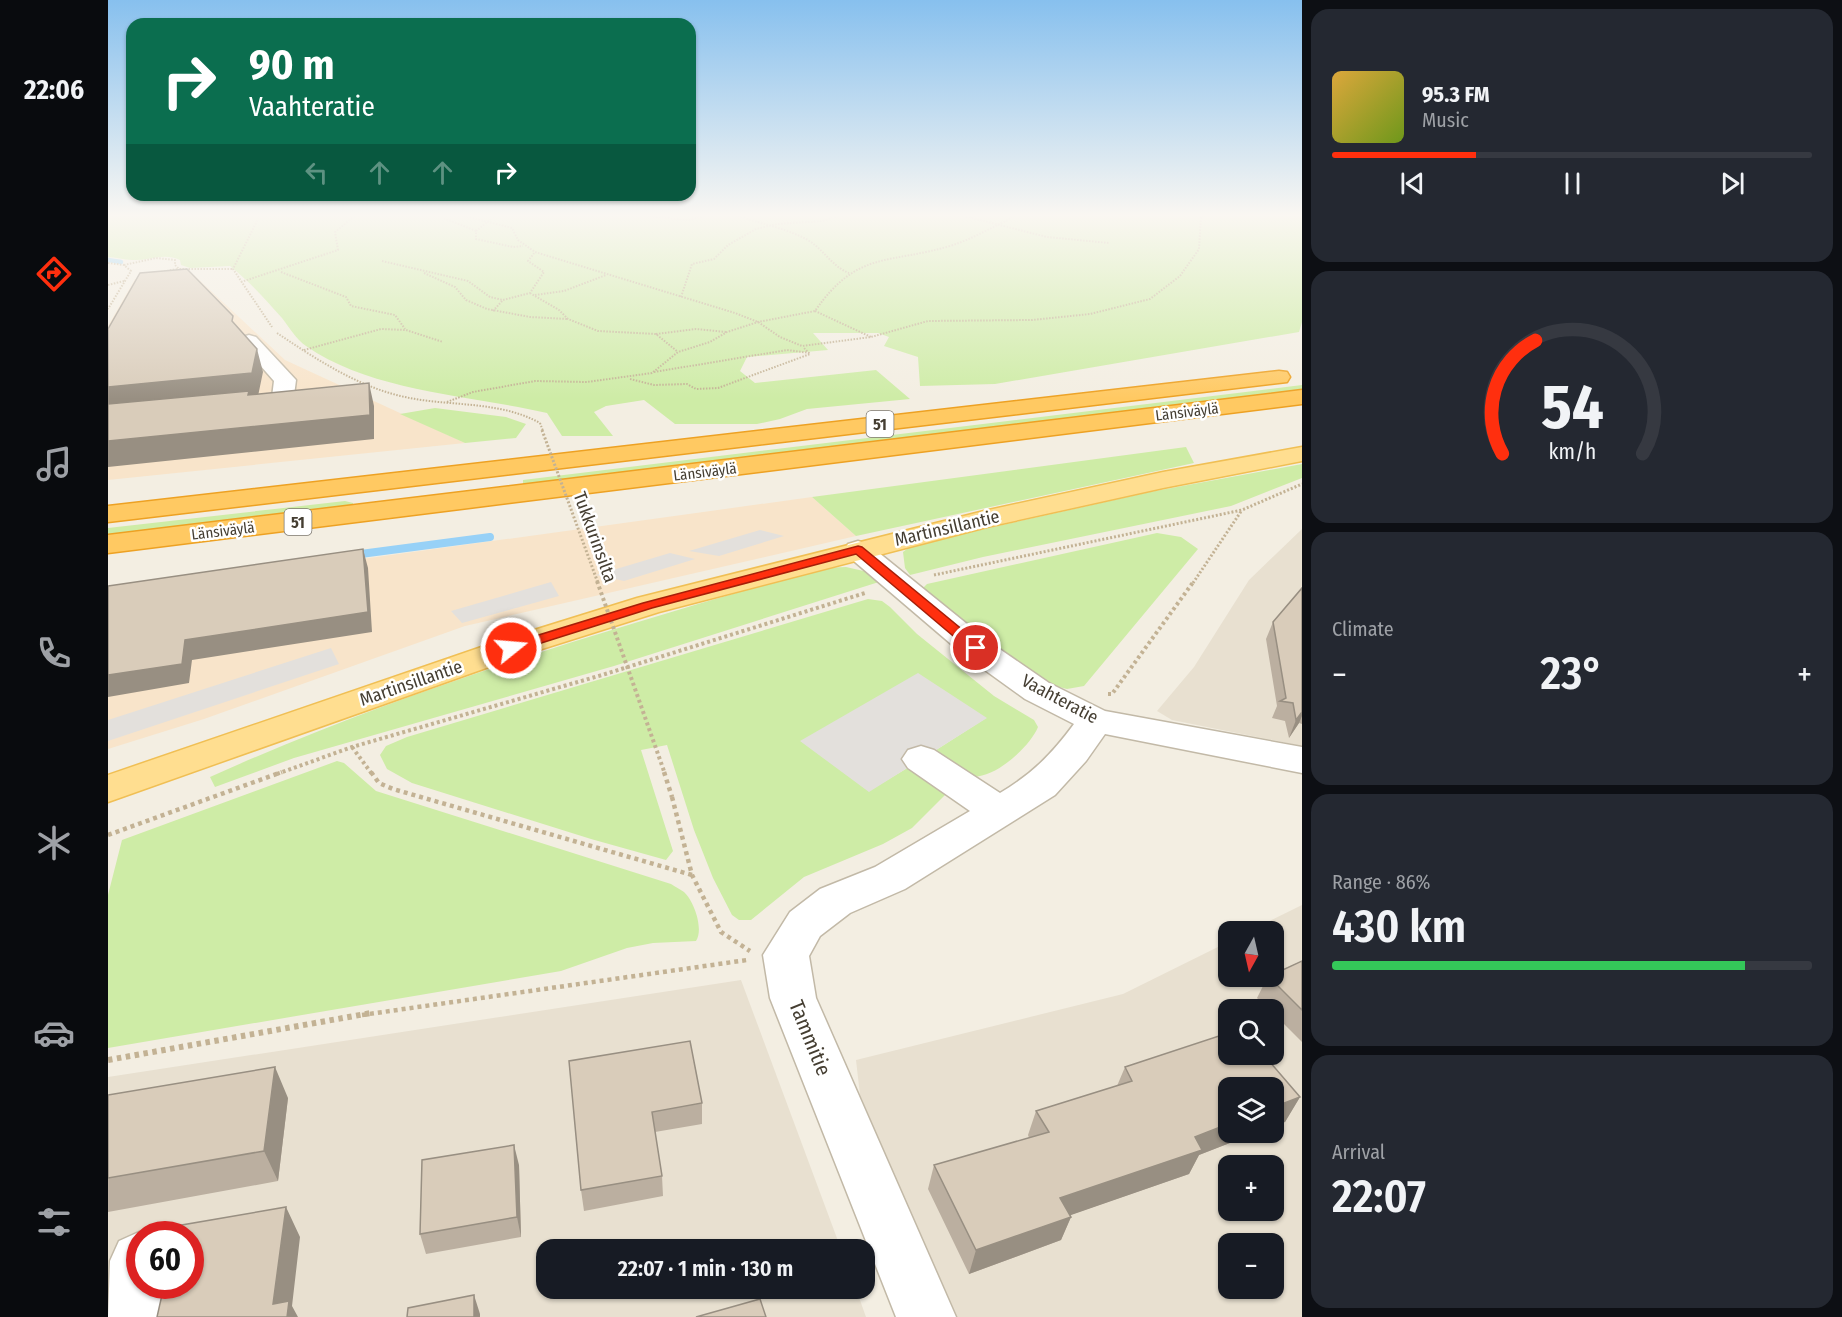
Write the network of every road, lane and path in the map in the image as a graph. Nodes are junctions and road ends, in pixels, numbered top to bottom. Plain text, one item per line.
1 (238, 276) edge
2 (263, 276) edge
3 (292, 276) edge
4 (427, 276) edge
5 (443, 276) edge
6 (541, 276) edge
7 (602, 276) edge
8 (611, 276) edge
9 (688, 276) edge
10 (846, 276) edge
11 (1179, 276) edge
12 (128, 277) edge
13 (125, 281) junction
14 (241, 282) junction
15 (108, 285) edge
16 (530, 293) junction
17 (535, 295) junction
18 (681, 297) junction
19 (503, 300) junction
20 (108, 308) edge
21 (493, 311) junction
22 (815, 311) junction
23 (568, 319) junction
24 (758, 322) junction
25 (405, 330) junction
26 (727, 332) junction
27 (656, 334) junction
28 (871, 337) junction
29 (249, 341) edge
30 (442, 342) dead end
31 (802, 346) junction
32 (303, 351) junction
33 (678, 352) junction
34 (810, 354) junction
35 (652, 373) junction
36 (1302, 374) edge
37 (629, 378) junction
38 (1302, 397) edge
39 (447, 402) junction
40 (224, 408) edge
41 (1302, 454) edge
42 (1302, 484) edge
43 (1242, 510) junction
44 (108, 514) edge
45 (108, 544) edge
46 (858, 550) junction
47 (896, 583) junction
48 (1080, 713) junction
49 (352, 747) junction
50 (921, 759) dead end
51 (1302, 760) edge
52 (112, 786) edge
53 (1000, 812) junction
54 (108, 835) edge
55 (692, 875) junction
56 (774, 957) junction
57 (108, 1060) edge
58 (135, 1299) edge
59 (133, 1317) edge
60 (926, 1317) edge

1 - 14 path
2 - 14 path
3 - 25 path
4 - 21 path
5 - 19 path
6 - 16 path
7 - 17 path
8 - 18 path
9 - 18 path
10 - 22 path
11 - 28 path
12 - 13 path
13 - 15 path
13 - 20 path
14 - 32 path
16 - 17 path
16 - 19 path
17 - 23 path
18 - 24 path
19 - 21 path
21 - 23 path
22 - 24 path
22 - 28 path
23 - 27 path
24 - 26 path
24 - 31 path
25 - 30 path
25 - 32 path
26 - 27 path
26 - 33 path
27 - 33 path
28 - 31 path
29 - 40 street
31 - 34 path
32 - 39 path
33 - 35 path
34 - 35 path
34 - 37 path
35 - 37 path
36 - 44 highway, Länsiväylä / 51
37 - 39 path
38 - 45 highway, Länsiväylä / 51
39 - 55 path, Tukkurinsilta, bridge
41 - 46 main road, Martinsillantie
42 - 43 path
43 - 47 path
43 - 48 path
46 - 47 street, Vaahteratie
46 - 52 main road, Martinsillantie
47 - 48 street, Vaahteratie
47 - 49 path
48 - 51 street, Vaahteratie
48 - 53 street
49 - 54 path
49 - 55 path
50 - 53 street
53 - 56 street
55 - 56 path, Tukkurinsilta
56 - 57 path
56 - 60 street, Tammitie
58 - 59 street

